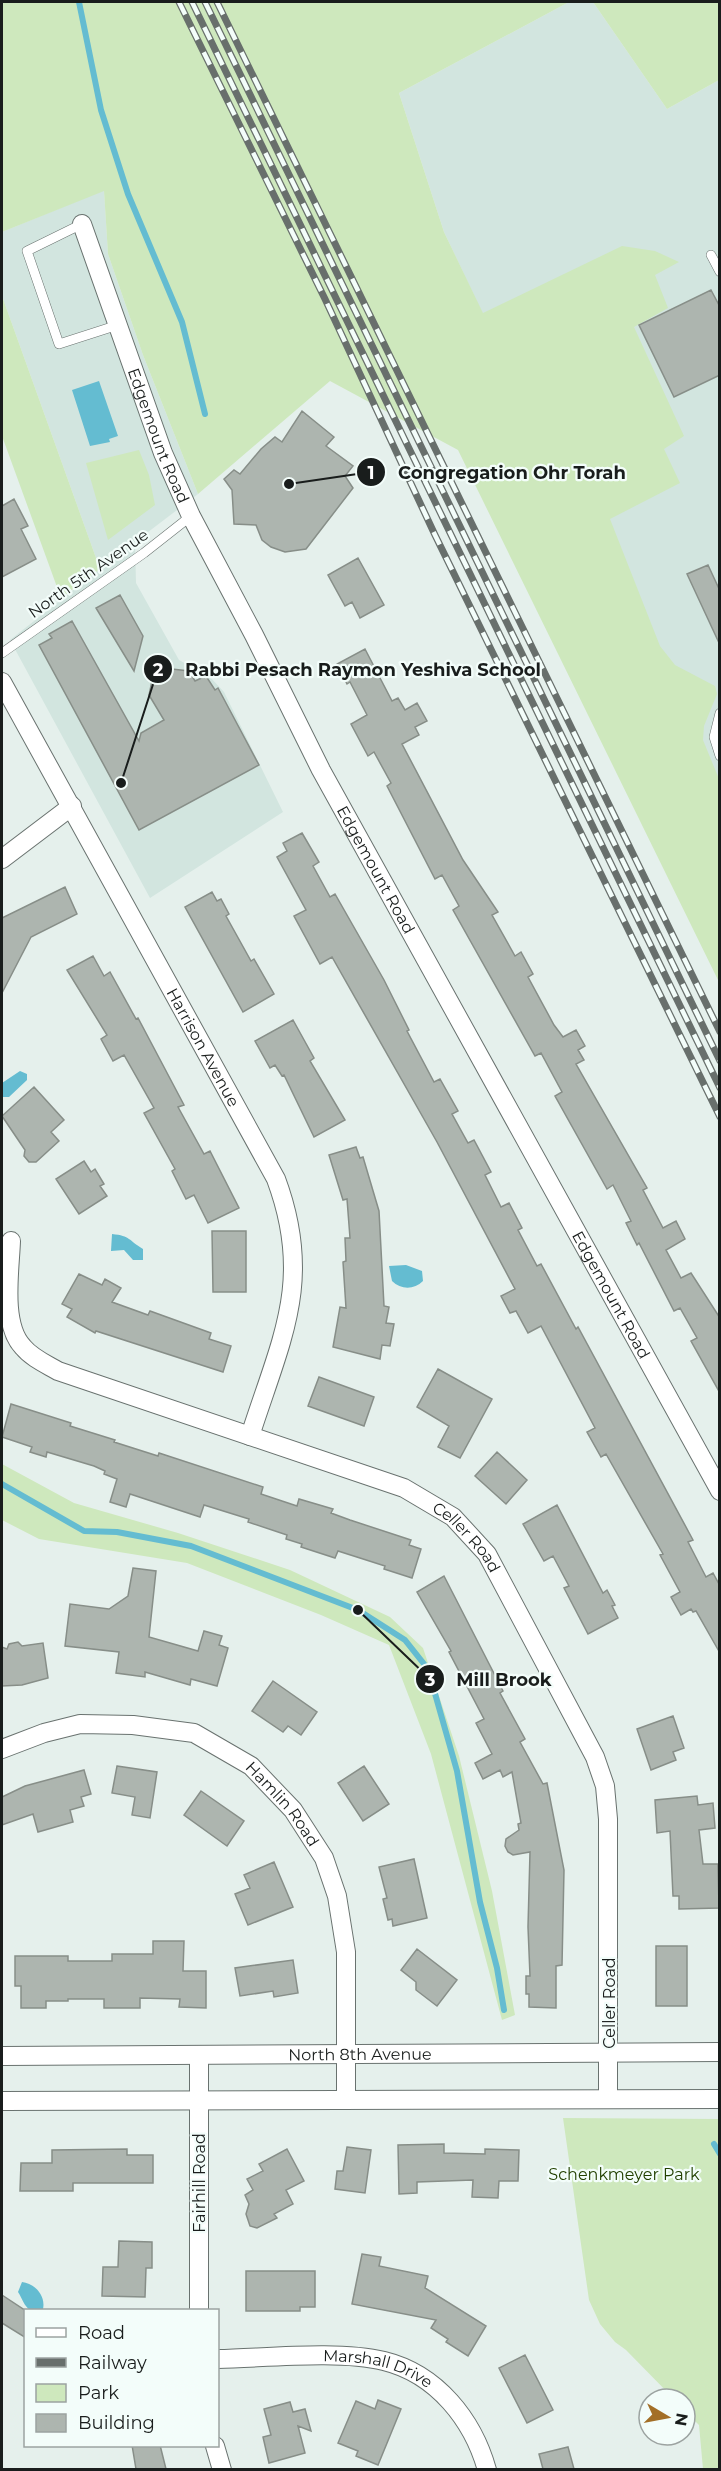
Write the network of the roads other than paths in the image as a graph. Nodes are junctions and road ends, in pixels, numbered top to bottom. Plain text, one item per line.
1 (82, 224) joint
2 (711, 255) dead end
3 (720, 272) edge
4 (118, 325) junction
5 (190, 516) junction
6 (2, 653) edge
7 (2, 682) edge
8 (720, 713) edge
9 (720, 756) edge
10 (72, 806) junction
11 (2, 859) edge
12 (11, 1241) dead end
13 (250, 1436) junction
14 (720, 1491) edge
15 (2, 1749) edge
16 (720, 2052) edge
17 (609, 2053) junction
18 (346, 2054) junction
19 (199, 2055) junction
20 (2, 2056) edge
21 (346, 2099) junction
22 (608, 2099) junction
23 (720, 2099) edge
24 (2, 2100) edge
25 (199, 2100) junction
26 (199, 2309) edge
27 (219, 2359) edge
28 (216, 2447) edge
29 (222, 2469) edge
30 (487, 2469) edge

1 - 4 street, Edgemount Road
1 - 4 lane
2 - 3 lane
4 - 5 street, Edgemount Road
5 - 6 lane, North 5th Avenue
5 - 14 street, Edgemount Road
7 - 10 street, Harrison Avenue
8 - 9 lane
10 - 11 street
10 - 13 street, Harrison Avenue
12 - 13 street, Celler Road
13 - 17 street, Celler Road
15 - 18 street, Hamlin Road
16 - 17 street, North 8th Avenue
17 - 18 street, North 8th Avenue
17 - 22 street, Celler Road
18 - 19 street, North 8th Avenue
18 - 21 street, Hamlin Road
19 - 20 street, North 8th Avenue
19 - 25 street, Fairhill Road
21 - 22 street
21 - 25 street
22 - 23 street
24 - 25 street
25 - 26 street, Fairhill Road
27 - 30 street, Marshall Drive
28 - 29 street

